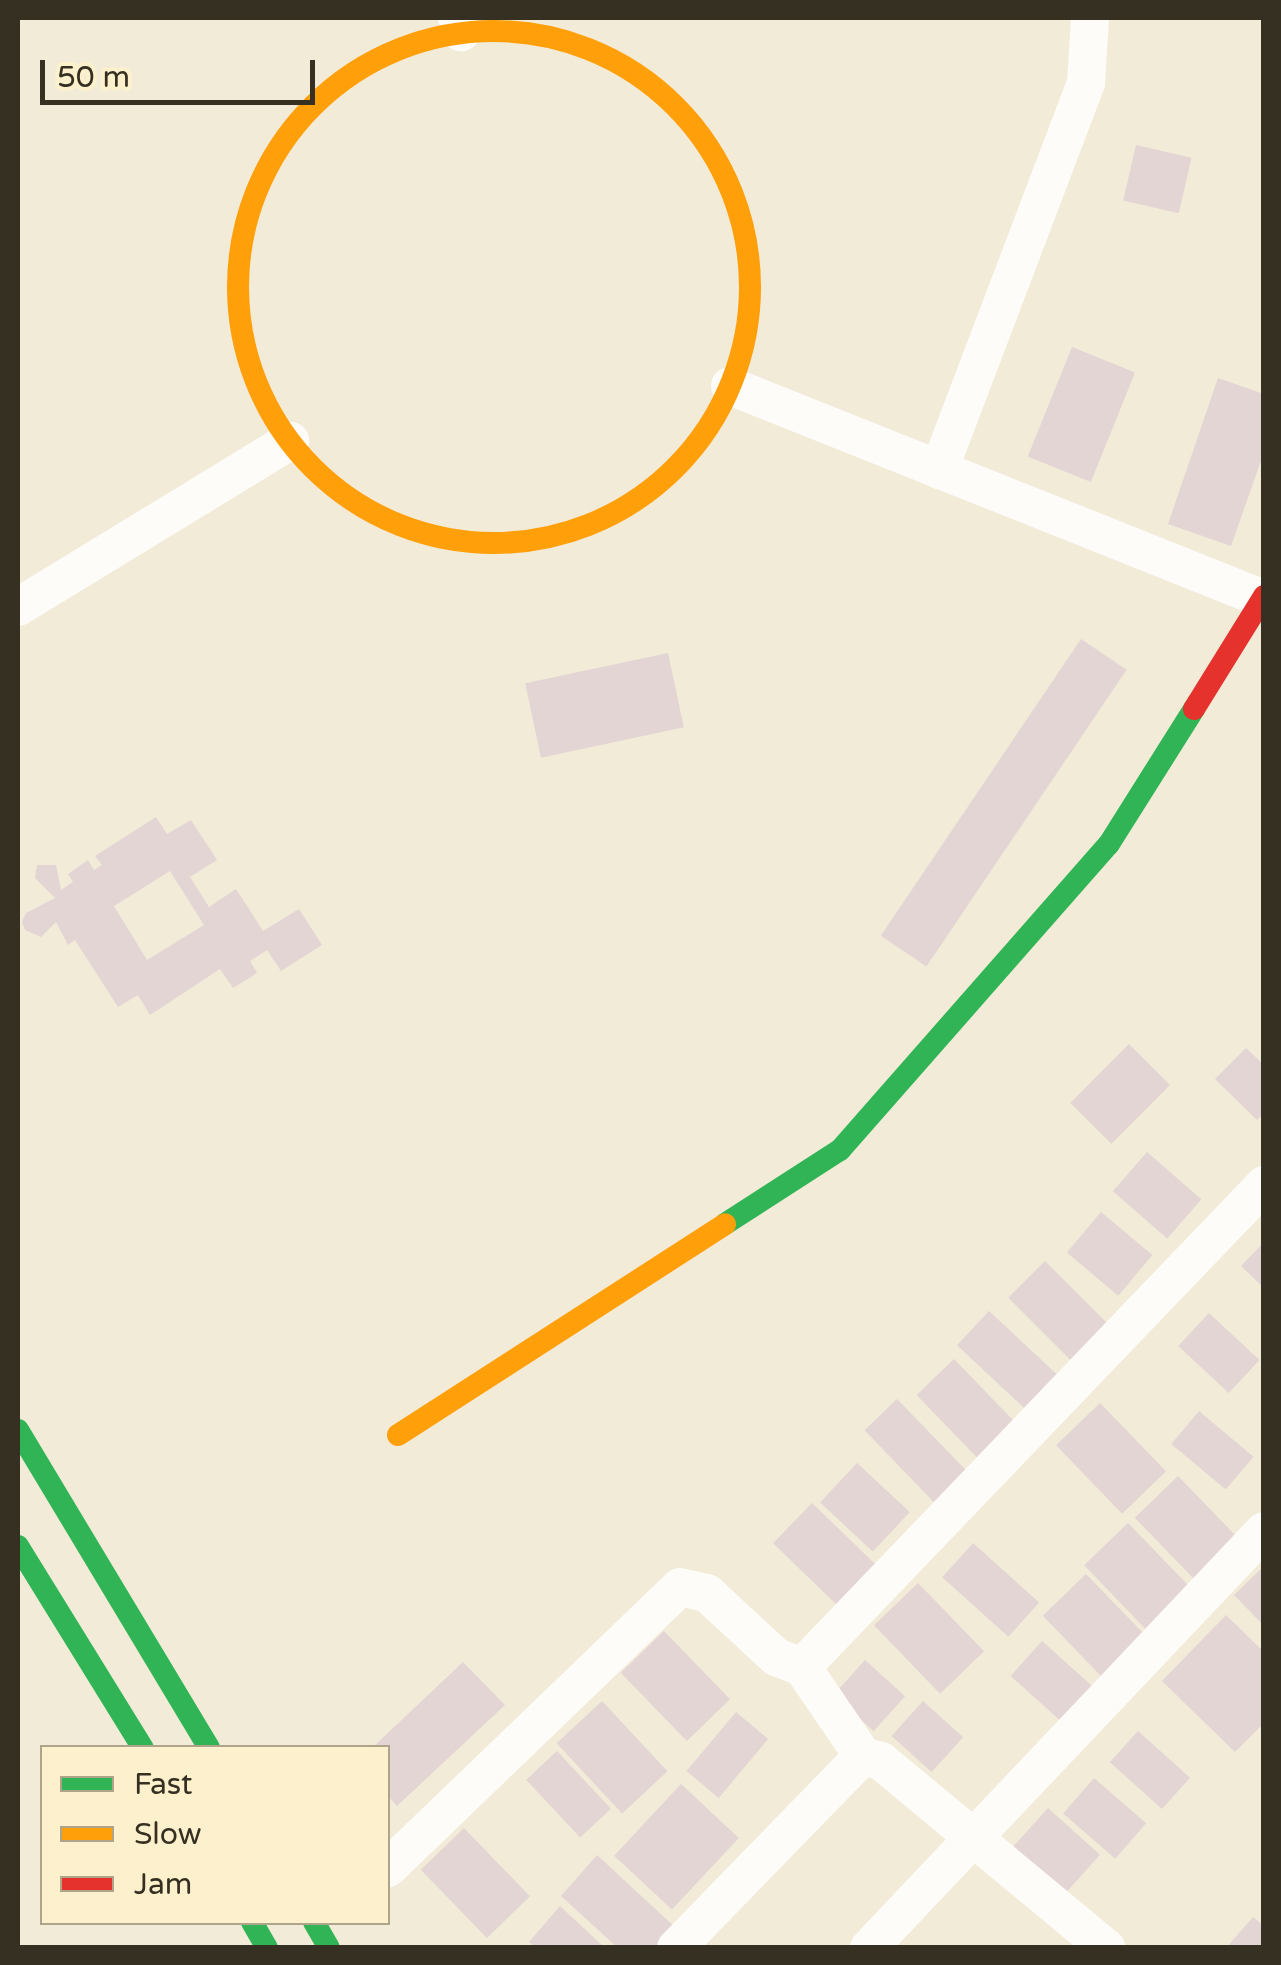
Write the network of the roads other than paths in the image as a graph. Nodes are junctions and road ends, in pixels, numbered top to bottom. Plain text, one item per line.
1 (1090, 18) edge
2 (459, 25) edge
3 (730, 386) junction
4 (290, 441) junction
5 (939, 470) junction
6 (1263, 598) edge
7 (18, 607) edge
8 (1264, 1185) edge
9 (18, 1430) edge
10 (398, 1435) dead end
11 (1264, 1531) edge
12 (18, 1546) edge
13 (802, 1667) junction
14 (141, 1745) edge
15 (206, 1745) edge
16 (863, 1756) junction
17 (973, 1838) junction
18 (390, 1866) edge
19 (254, 1925) edge
20 (267, 1948) edge
21 (676, 1948) edge
22 (869, 1948) edge
23 (1106, 1948) edge

1 - 5 street
2 - 3 main road
2 - 4 main road
3 - 4 main road
3 - 5 street
4 - 7 street
5 - 6 street
6 - 10 main road
8 - 13 street
9 - 15 main road
11 - 17 street
12 - 14 main road
13 - 16 street
13 - 18 street
16 - 17 street
16 - 21 street
17 - 22 street
17 - 23 street
19 - 20 main road

